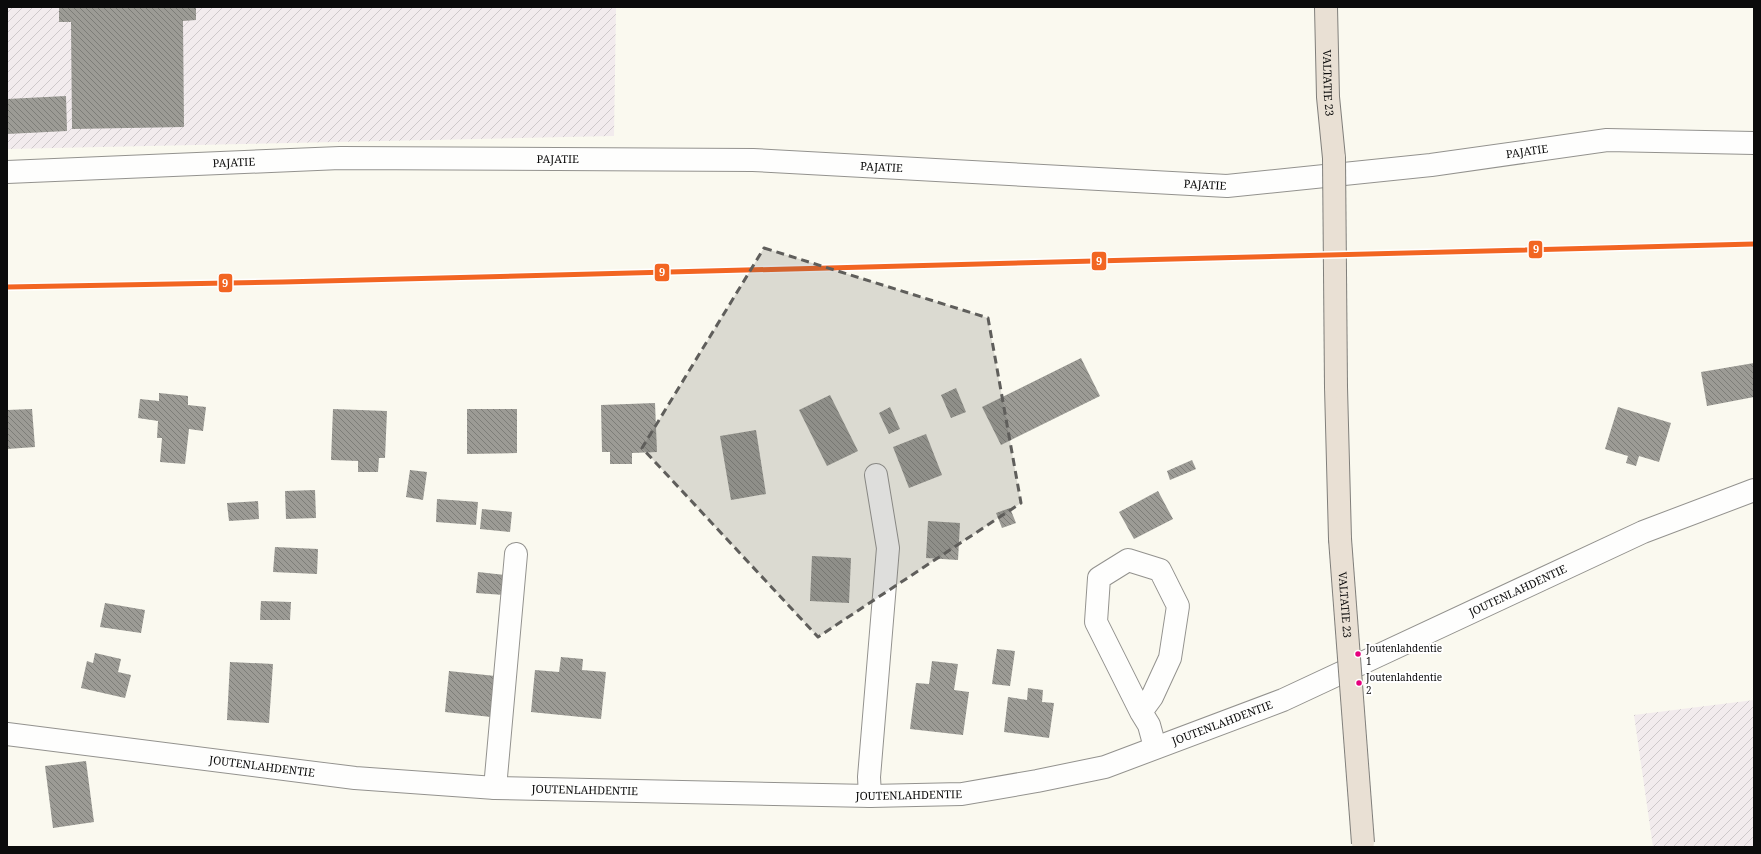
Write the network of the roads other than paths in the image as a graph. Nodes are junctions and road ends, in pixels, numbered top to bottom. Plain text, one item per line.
1 (1326, 7) edge
2 (1754, 143) edge
3 (7, 172) edge
4 (876, 475) dead end
5 (1754, 490) edge
6 (516, 554) dead end
7 (1142, 712) junction
8 (7, 734) edge
9 (1155, 747) junction
10 (495, 788) junction
11 (870, 796) junction
12 (1363, 845) edge

1 - 12 highway, VALTATIE 23, bridge
2 - 3 street, PAJATIE
4 - 11 street
5 - 9 street, JOUTENLAHDENTIE
6 - 10 street
7 - 7 street
7 - 9 street
8 - 10 street, JOUTENLAHDENTIE
9 - 11 street, JOUTENLAHDENTIE
10 - 11 street, JOUTENLAHDENTIE

